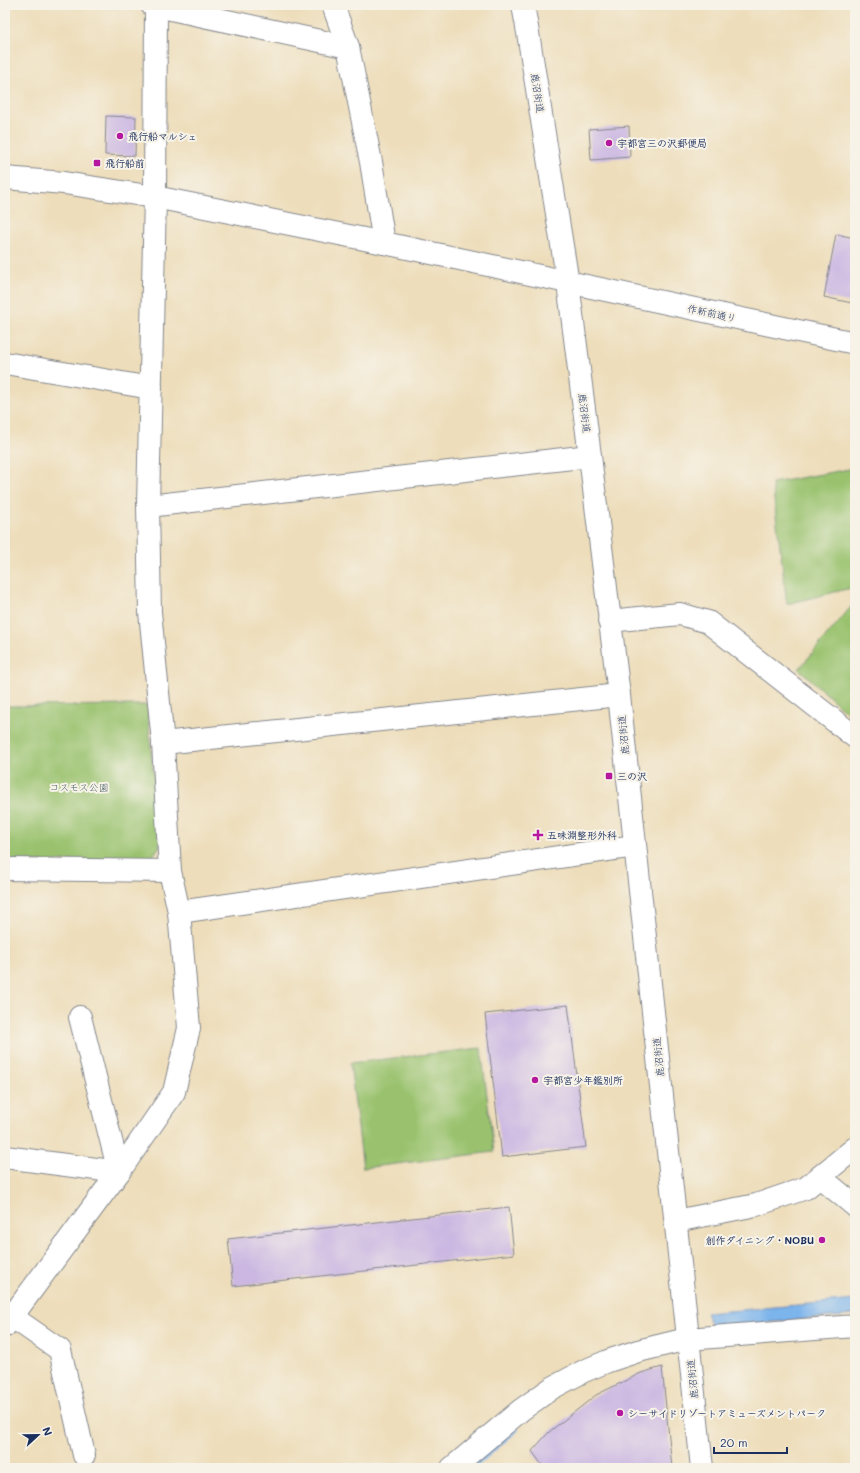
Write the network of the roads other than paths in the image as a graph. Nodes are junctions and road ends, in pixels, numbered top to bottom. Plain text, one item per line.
1 (154, 5) edge
2 (333, 5) edge
3 (523, 5) edge
4 (348, 47) junction
5 (5, 178) edge
6 (155, 197) junction
7 (384, 243) junction
8 (568, 283) junction
9 (855, 343) edge
10 (5, 363) edge
11 (151, 388) junction
12 (590, 456) junction
13 (148, 506) junction
14 (609, 621) junction
15 (619, 696) junction
16 (855, 738) edge
17 (163, 743) junction
18 (635, 846) junction
19 (5, 869) edge
20 (170, 871) junction
21 (180, 912) junction
22 (80, 1017) dead end
23 (855, 1148) edge
24 (5, 1157) edge
25 (119, 1172) junction
26 (820, 1177) junction
27 (855, 1206) edge
28 (676, 1221) junction
29 (8, 1321) edge
30 (855, 1326) edge
31 (687, 1339) junction
32 (84, 1455) dead end
33 (452, 1468) edge
34 (702, 1468) edge

1 - 4 street
1 - 6 street
2 - 4 street
3 - 8 street, 鹿沼街道
4 - 7 street
5 - 6 street, 作新前通り
6 - 7 street, 作新前通り
6 - 11 street
7 - 8 street, 作新前通り
8 - 9 street, 作新前通り
8 - 12 street, 鹿沼街道
10 - 11 street
11 - 13 street
12 - 13 street
12 - 14 street, 鹿沼街道
13 - 17 street
14 - 15 street, 鹿沼街道
14 - 16 street
15 - 17 street
15 - 18 street, 鹿沼街道
17 - 20 street
18 - 21 street
18 - 28 street, 鹿沼街道
19 - 20 street
20 - 21 street
21 - 25 street
22 - 25 street
23 - 26 street
24 - 25 street
25 - 29 street
26 - 27 street
26 - 28 street
28 - 31 street, 鹿沼街道
29 - 32 street
30 - 31 street
31 - 33 street
31 - 34 street, 鹿沼街道

